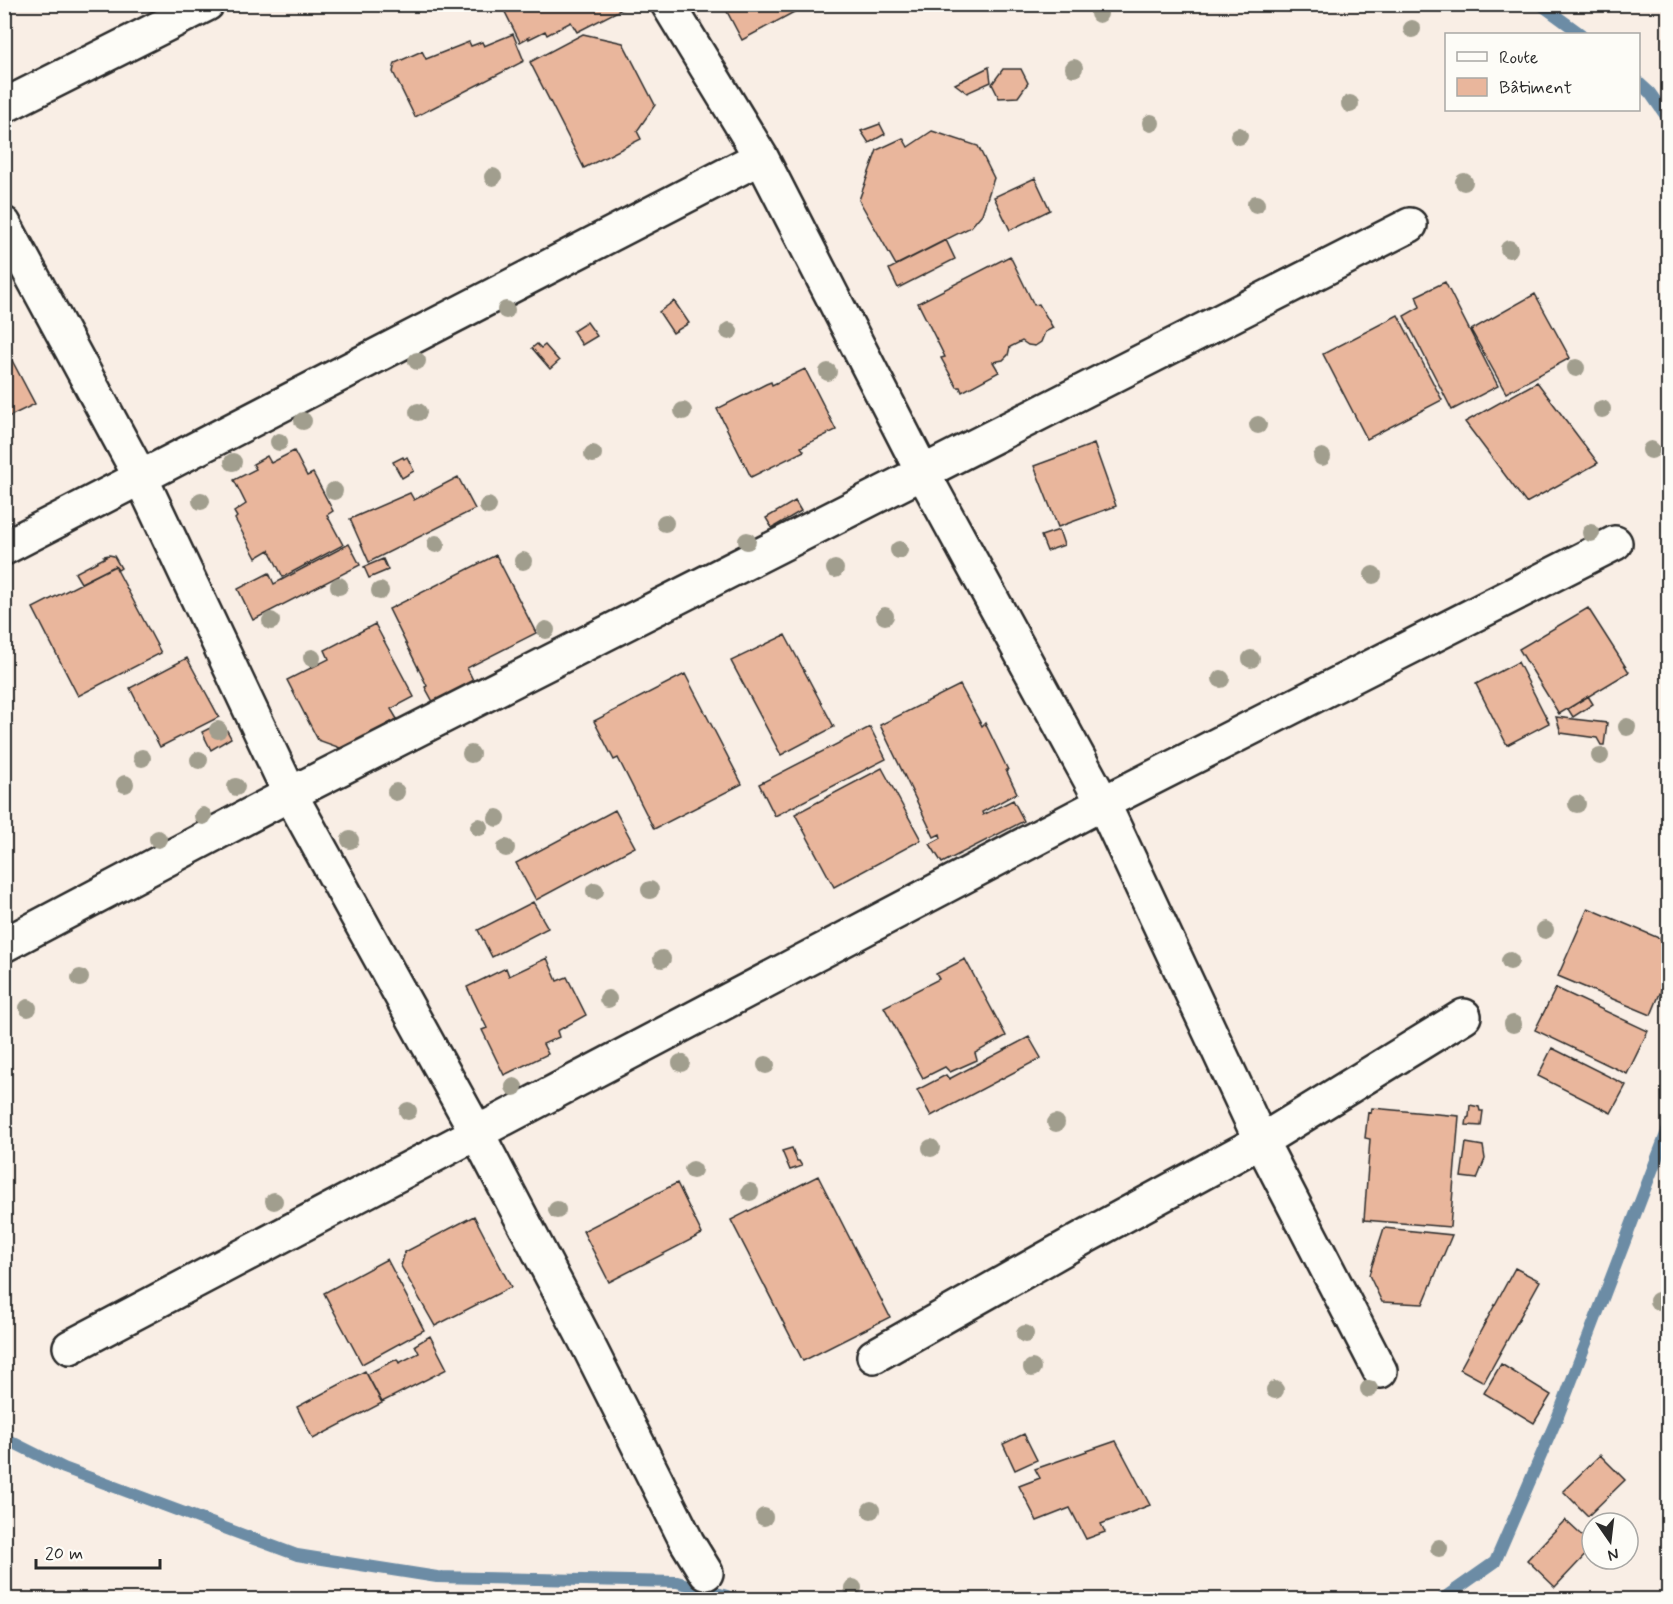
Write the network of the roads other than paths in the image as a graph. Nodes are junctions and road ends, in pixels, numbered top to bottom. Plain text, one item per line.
1 (207, 4) edge
2 (668, 4) edge
3 (4, 106) edge
4 (761, 157) junction
5 (4, 224) edge
6 (1410, 225) dead end
7 (923, 473) junction
8 (141, 478) junction
9 (1615, 543) dead end
10 (4, 548) edge
11 (290, 794) junction
12 (1104, 803) junction
13 (4, 945) edge
14 (1464, 1016) dead end
15 (477, 1133) junction
16 (1261, 1141) junction
17 (70, 1347) dead end
18 (874, 1356) dead end
19 (1380, 1371) dead end
20 (706, 1573) dead end

1 - 3 street
2 - 4 street
4 - 7 street
4 - 8 street
5 - 8 street
6 - 7 street
7 - 11 street
7 - 12 street
8 - 10 street
8 - 11 street
9 - 12 street
11 - 13 street
11 - 15 street
12 - 15 street
12 - 16 street
14 - 16 street
15 - 17 street
15 - 20 street
16 - 18 street
16 - 19 street

